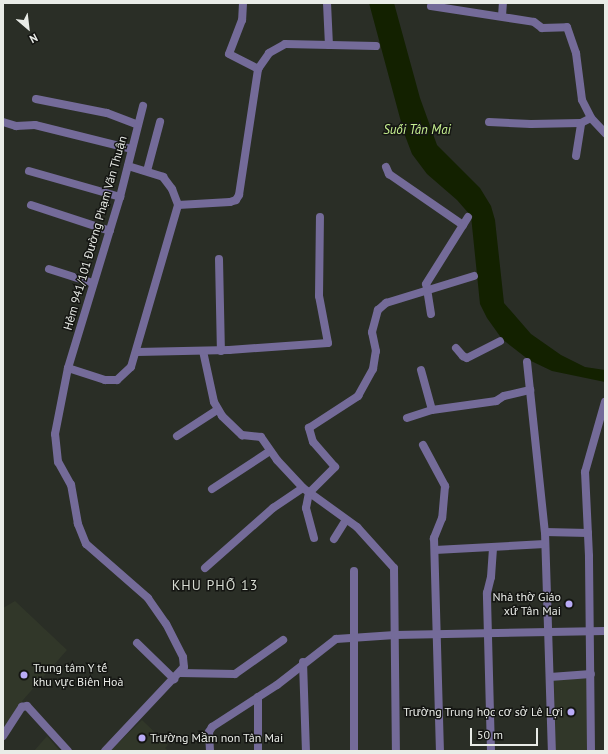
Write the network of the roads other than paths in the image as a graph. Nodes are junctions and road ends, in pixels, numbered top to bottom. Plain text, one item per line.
1 (243, 3) edge
2 (327, 3) edge
3 (503, 3) edge
4 (431, 6) dead end
5 (502, 16) junction
6 (329, 45) junction
7 (376, 46) dead end
8 (258, 69) junction
9 (36, 99) dead end
10 (144, 106) dead end
11 (591, 118) junction
12 (3, 122) edge
13 (160, 122) dead end
14 (489, 122) dead end
15 (581, 123) junction
16 (138, 125) junction
17 (605, 133) edge
18 (131, 149) junction
19 (576, 156) dead end
20 (128, 166) junction
21 (386, 167) dead end
22 (29, 171) dead end
23 (147, 171) junction
24 (120, 197) junction
25 (31, 205) dead end
26 (178, 205) junction
27 (320, 217) dead end
28 (110, 231) junction
29 (219, 259) dead end
30 (50, 269) dead end
31 (474, 276) dead end
32 (93, 283) junction
33 (426, 290) junction
34 (431, 314) dead end
35 (500, 341) dead end
36 (456, 348) dead end
37 (221, 350) junction
38 (204, 351) junction
39 (137, 352) junction
40 (527, 362) dead end
41 (68, 368) junction
42 (421, 370) dead end
43 (530, 390) junction
44 (605, 402) edge
45 (217, 410) junction
46 (432, 410) junction
47 (407, 418) dead end
48 (177, 436) dead end
49 (423, 445) dead end
50 (270, 451) junction
51 (212, 489) dead end
52 (306, 491) junction
53 (346, 520) junction
54 (545, 532) junction
55 (588, 532) junction
56 (314, 538) dead end
57 (334, 539) dead end
58 (545, 544) junction
59 (493, 547) junction
60 (435, 550) junction
61 (205, 568) dead end
62 (354, 571) dead end
63 (591, 631) junction
64 (605, 631) edge
65 (489, 632) junction
66 (548, 632) junction
67 (395, 635) junction
68 (354, 636) junction
69 (438, 636) junction
70 (283, 640) dead end
71 (137, 643) dead end
72 (303, 662) junction
73 (591, 674) junction
74 (177, 676) junction
75 (550, 676) junction
76 (258, 696) junction
77 (3, 736) edge
78 (68, 751) edge
79 (104, 751) edge
80 (210, 751) edge
81 (258, 751) edge
82 (306, 751) edge
83 (354, 751) edge
84 (396, 751) edge
85 (440, 751) edge
86 (491, 751) edge
87 (552, 751) edge
88 (591, 751) edge

1 - 8 street
2 - 6 street
3 - 5 street
4 - 5 street
5 - 11 street
6 - 7 street
6 - 8 street
8 - 26 street
9 - 16 street
10 - 16 street, Hẻm 941/101 Đường Phạm Văn Thuận
11 - 15 street
11 - 17 street
12 - 18 street
13 - 23 street
14 - 15 street
15 - 19 street
16 - 18 street, Hẻm 941/101 Đường Phạm Văn Thuận
18 - 20 street, Hẻm 941/101 Đường Phạm Văn Thuận
20 - 23 street
20 - 24 street, Hẻm 941/101 Đường Phạm Văn Thuận
21 - 33 street
22 - 24 street
23 - 26 street
24 - 28 street, Hẻm 941/101 Đường Phạm Văn Thuận
25 - 28 street
26 - 39 street
27 - 37 street
28 - 32 street, Hẻm 941/101 Đường Phạm Văn Thuận
29 - 37 street
30 - 32 street
31 - 33 street
32 - 41 street, Hẻm 941/101 Đường Phạm Văn Thuận
33 - 34 street
33 - 52 street
35 - 36 street
37 - 38 street
38 - 39 street
38 - 45 street
39 - 41 street
40 - 43 street
41 - 74 street, Hẻm 941/101 Đường Phạm Văn Thuận
42 - 46 street
43 - 46 street
43 - 54 street
44 - 55 street
45 - 48 street
45 - 50 street
46 - 47 street
49 - 60 street
50 - 51 street
50 - 52 street
52 - 53 street
52 - 56 street
52 - 61 street
53 - 57 street
53 - 67 street
54 - 55 street
54 - 58 street
55 - 63 street
58 - 59 street
58 - 66 street
59 - 60 street
59 - 65 street
60 - 69 street
62 - 68 street
63 - 64 street
63 - 66 street
63 - 73 street
65 - 66 street
65 - 69 street
65 - 86 street
66 - 75 street
67 - 68 street
67 - 69 street
67 - 84 street
68 - 72 street
68 - 83 street
69 - 85 street
70 - 74 street
71 - 74 street
72 - 76 street
72 - 82 street
73 - 75 street
73 - 88 street
74 - 79 street
75 - 87 street
76 - 80 street
76 - 81 street
77 - 78 street

